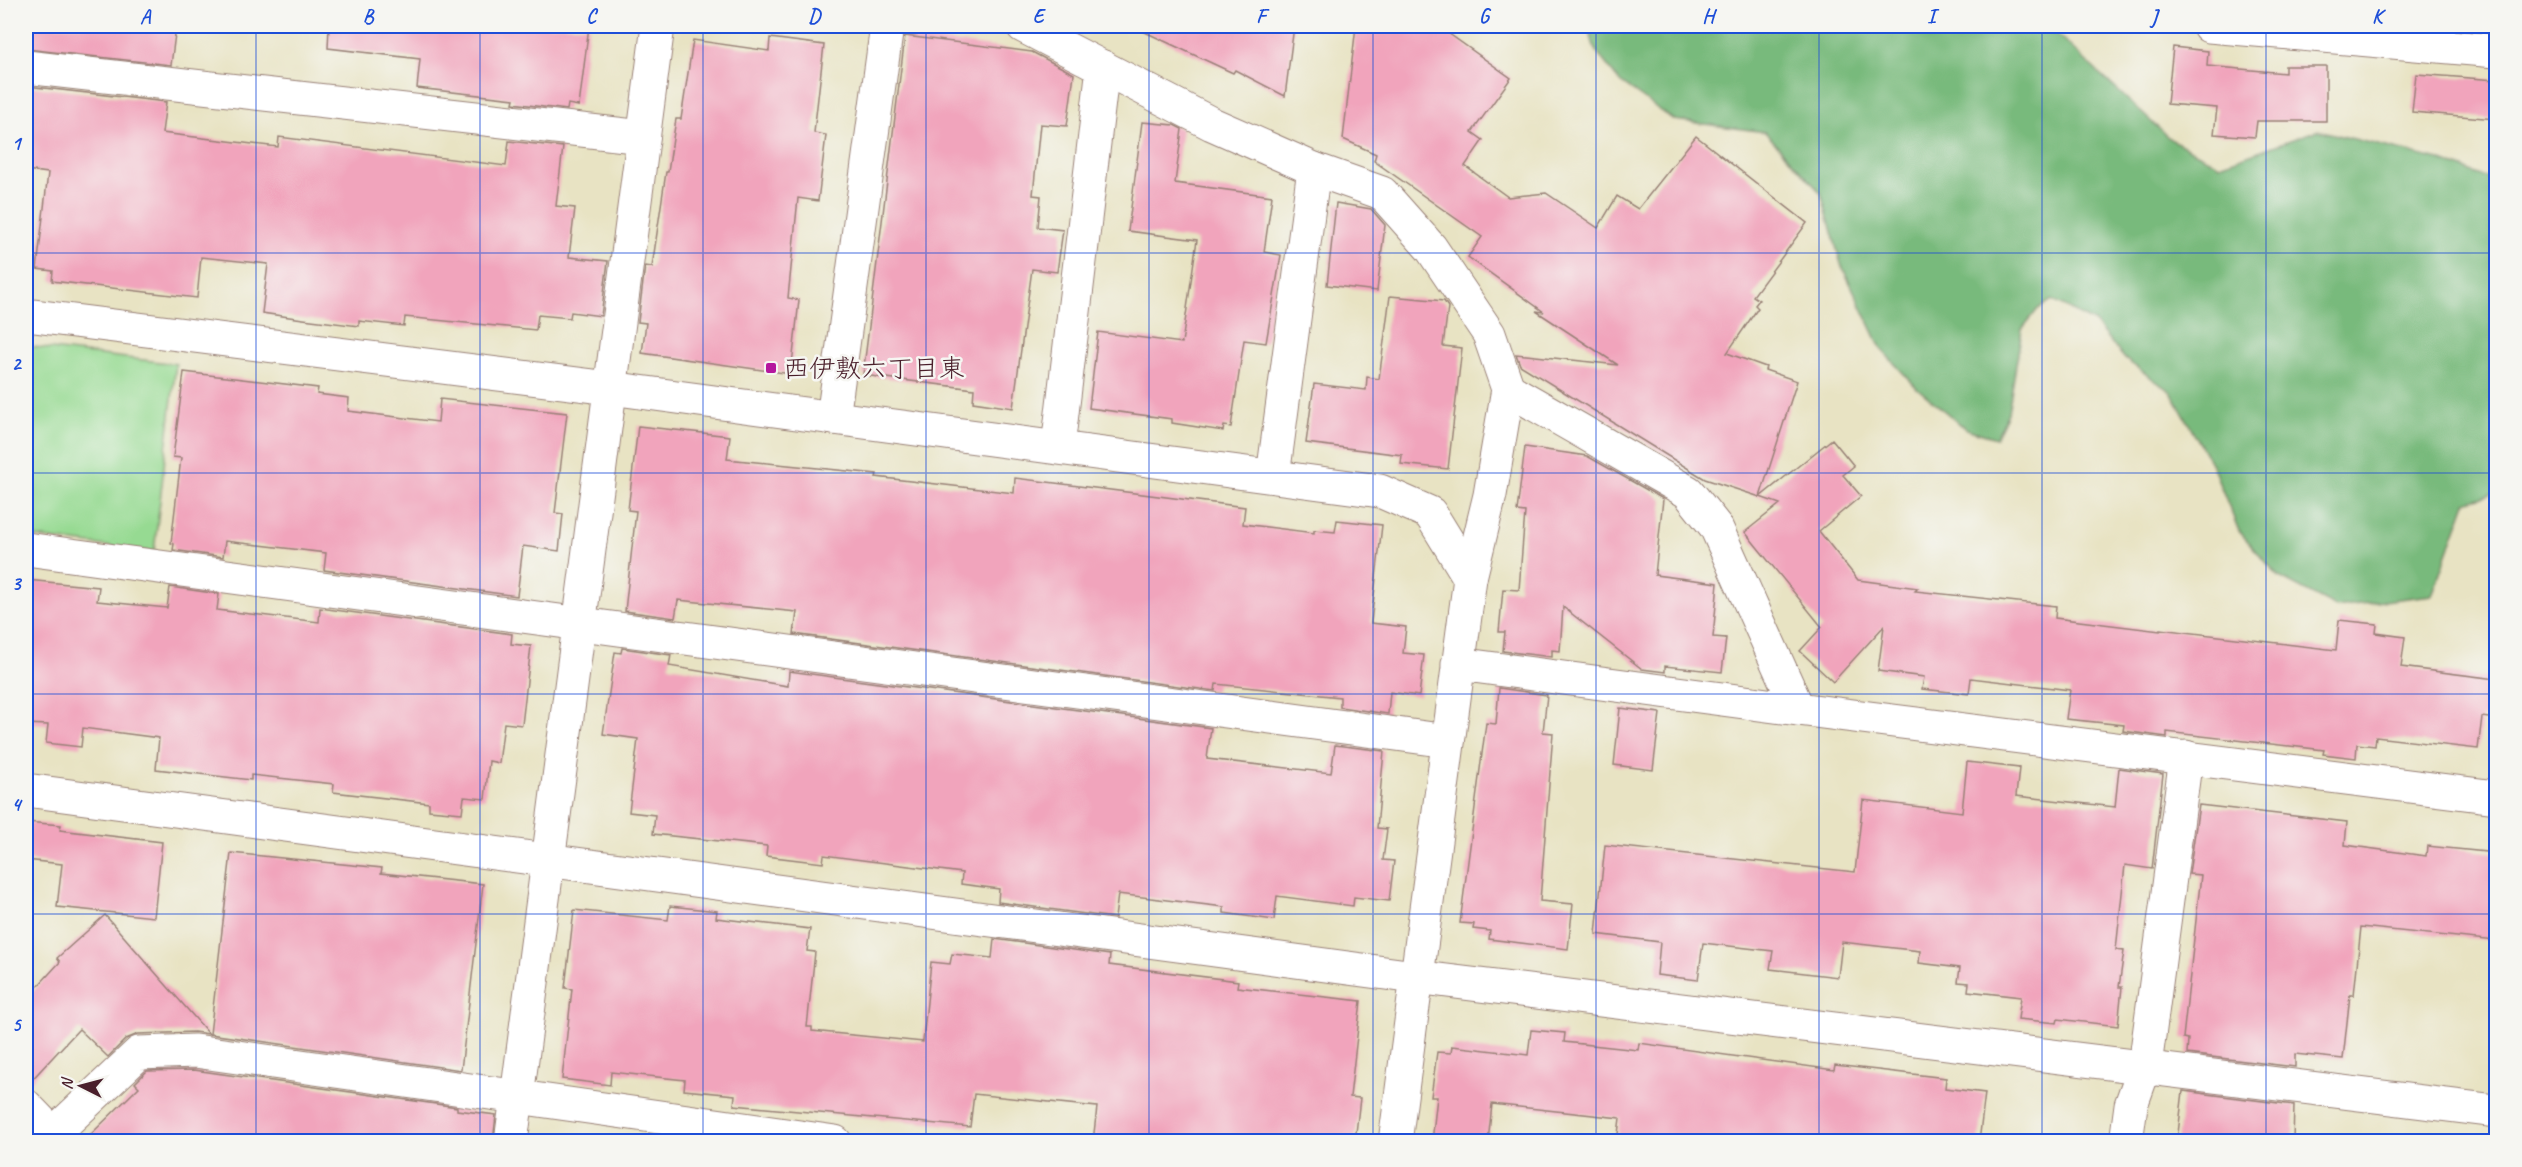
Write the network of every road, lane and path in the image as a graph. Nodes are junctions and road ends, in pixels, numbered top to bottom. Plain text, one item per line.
1 (658, 26) edge
2 (887, 26) edge
3 (1023, 26) edge
4 (2209, 26) edge
5 (2373, 33) edge
6 (2496, 51) edge
7 (26, 67) edge
8 (1103, 67) junction
9 (643, 137) junction
10 (1314, 169) junction
11 (26, 315) edge
12 (610, 388) junction
13 (1508, 389) junction
14 (833, 418) junction
15 (1058, 447) junction
16 (1273, 476) junction
17 (26, 549) edge
18 (1470, 578) junction
19 (578, 623) junction
20 (1458, 664) junction
21 (1798, 710) junction
22 (1448, 741) junction
23 (2186, 757) junction
24 (26, 790) edge
25 (2496, 797) edge
26 (550, 859) junction
27 (1416, 976) junction
28 (2145, 1066) junction
29 (517, 1098) junction
30 (26, 1106) edge
31 (2496, 1111) edge
32 (57, 1138) edge
33 (511, 1142) edge
34 (835, 1142) edge
35 (1395, 1142) edge
36 (2126, 1142) edge

1 - 9 street
2 - 14 street
3 - 8 street
4 - 5 street
5 - 6 street
7 - 9 street
8 - 10 street
8 - 15 street
9 - 12 street
10 - 13 street
10 - 16 street
11 - 12 street
12 - 14 street
12 - 19 street
13 - 18 street
13 - 21 street
14 - 15 street
15 - 16 street
16 - 18 street
17 - 19 street
18 - 20 street
19 - 22 street
19 - 26 street
20 - 21 street
20 - 22 street
21 - 23 street
22 - 27 street
23 - 25 street
23 - 28 street
24 - 26 street
26 - 27 street
26 - 29 street
27 - 28 street
27 - 35 street
28 - 31 street
28 - 36 street
29 - 32 street
29 - 33 street
29 - 34 street
30 - 32 street

